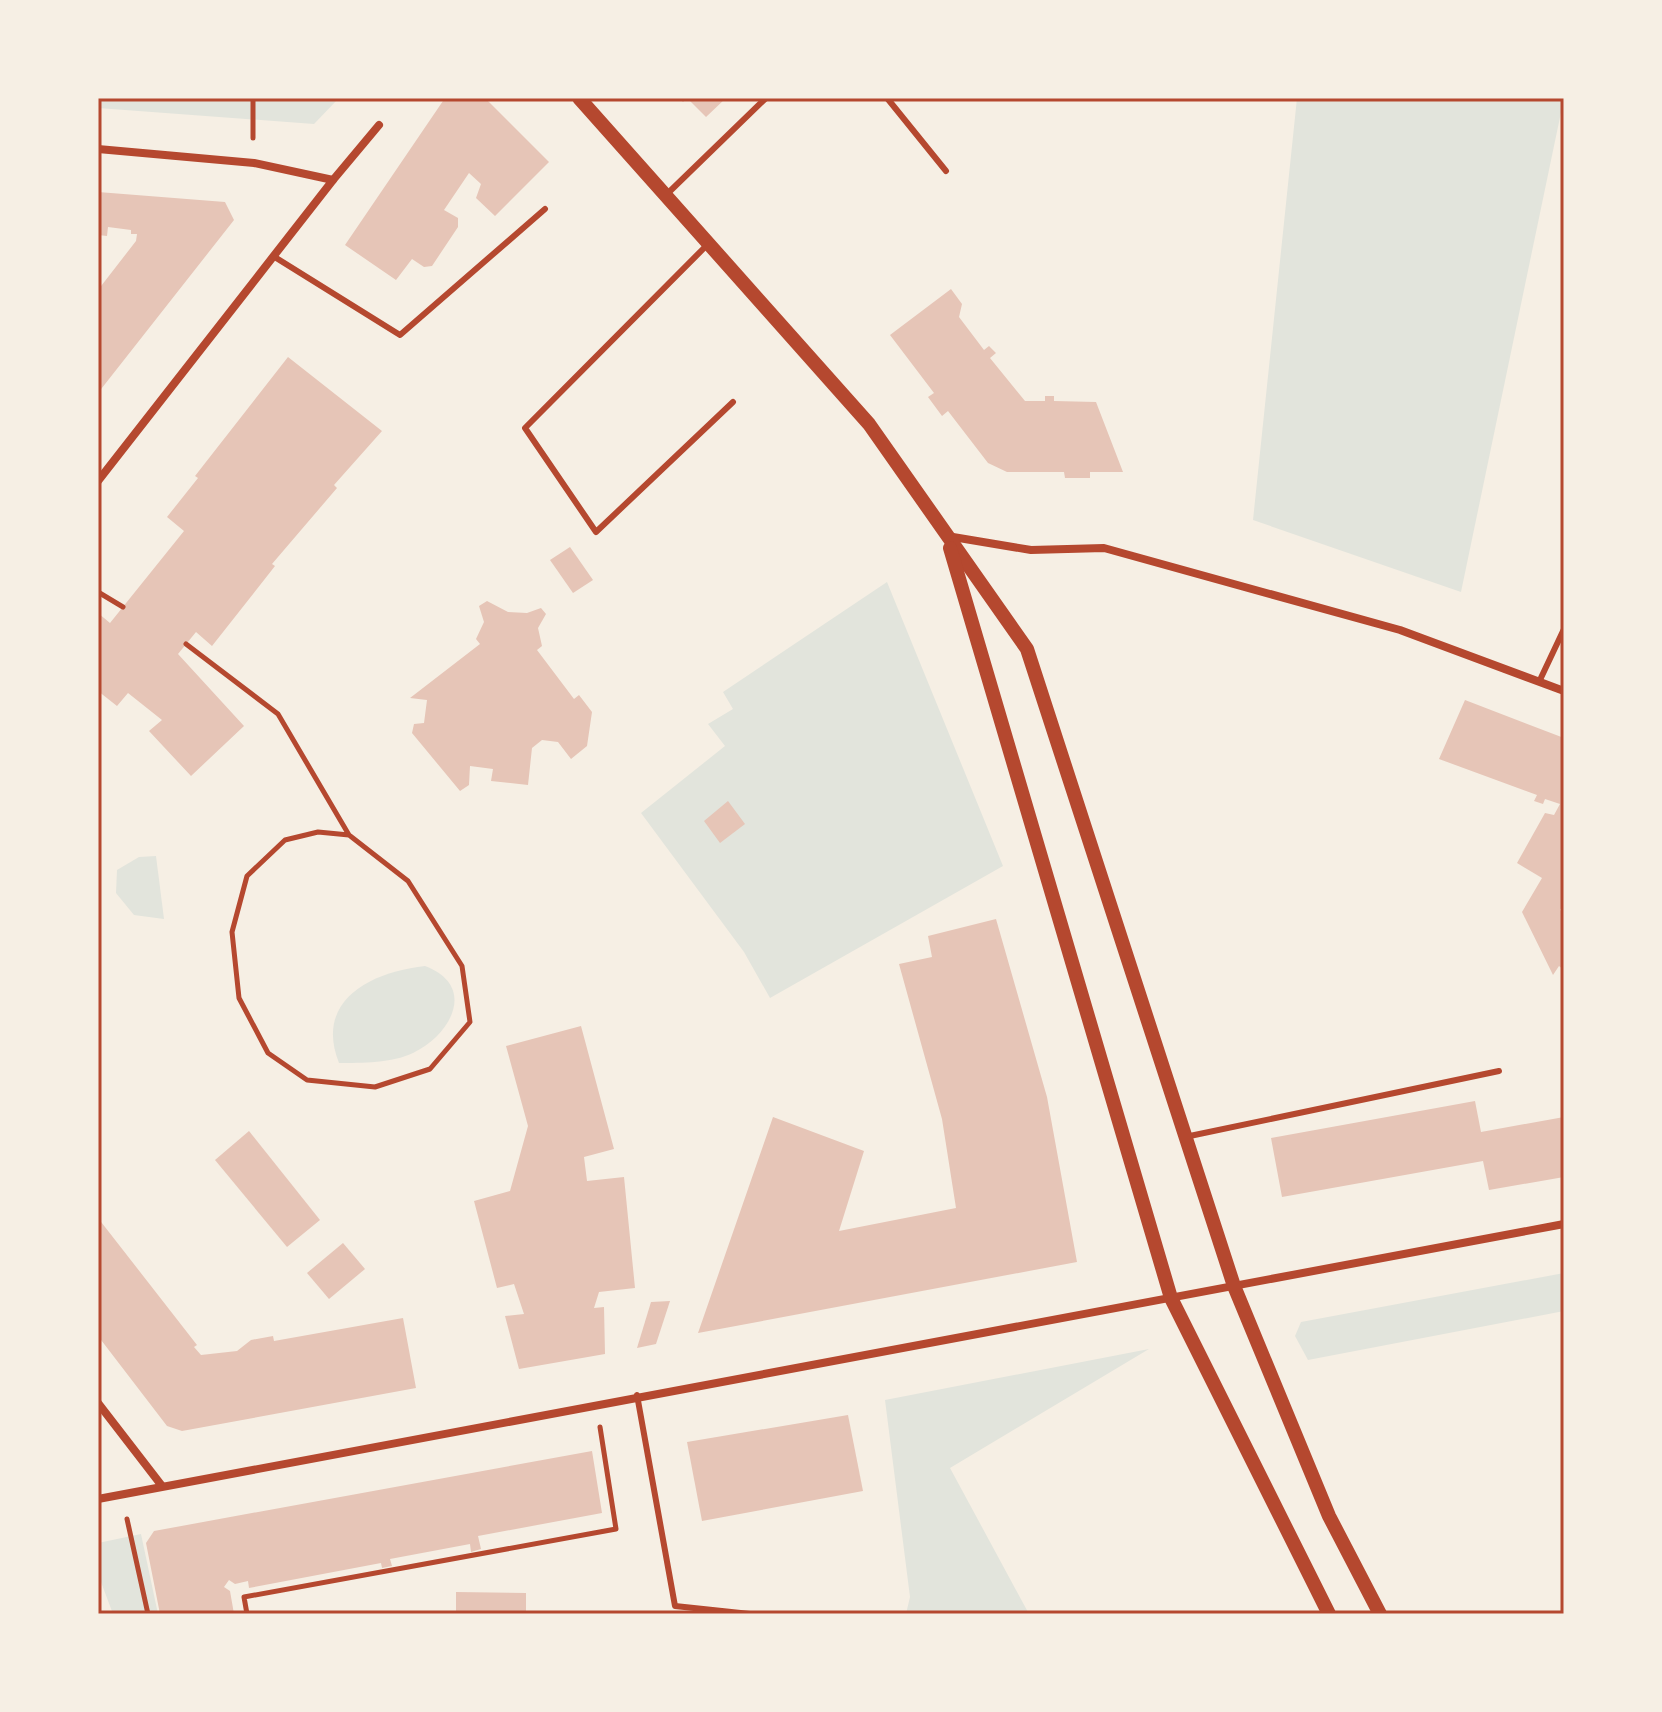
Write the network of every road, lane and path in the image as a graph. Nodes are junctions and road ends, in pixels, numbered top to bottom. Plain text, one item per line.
1 (253, 98) edge
2 (579, 98) edge
3 (766, 98) edge
4 (887, 98) edge
5 (379, 125) dead end
6 (98, 149) edge
7 (254, 163) junction
8 (946, 171) dead end
9 (333, 180) junction
10 (666, 195) junction
11 (545, 209) dead end
12 (709, 243) junction
13 (273, 256) junction
14 (733, 402) dead end
15 (98, 481) edge
16 (946, 536) junction
17 (98, 592) edge
18 (123, 607) dead end
19 (1564, 629) edge
20 (186, 644) dead end
21 (1539, 682) junction
22 (1564, 691) edge
23 (349, 835) junction
24 (1499, 1071) dead end
25 (1185, 1137) junction
26 (1564, 1224) edge
27 (1234, 1286) junction
28 (1171, 1298) junction
29 (637, 1395) junction
30 (98, 1403) edge
31 (596, 1403) junction
32 (162, 1486) junction
33 (122, 1495) junction
34 (98, 1499) edge
35 (148, 1614) edge
36 (247, 1614) edge
37 (750, 1614) edge
38 (1329, 1614) edge
39 (1380, 1614) edge

1 - 7 path
2 - 10 street
3 - 10 lane
4 - 8 lane
5 - 9 street
6 - 7 street
7 - 9 street
9 - 13 street
10 - 12 street
11 - 13 lane
12 - 14 lane
12 - 16 street
13 - 15 street
16 - 21 street
16 - 25 street
16 - 28 street
17 - 18 path
19 - 21 lane
20 - 23 path
21 - 22 street
23 - 23 path
24 - 25 lane
25 - 27 street
26 - 27 street
27 - 28 street
27 - 39 street
28 - 29 street
28 - 38 street
29 - 31 street
29 - 37 lane
30 - 32 street
31 - 32 street
31 - 36 path
32 - 33 street
33 - 34 street
33 - 35 path

